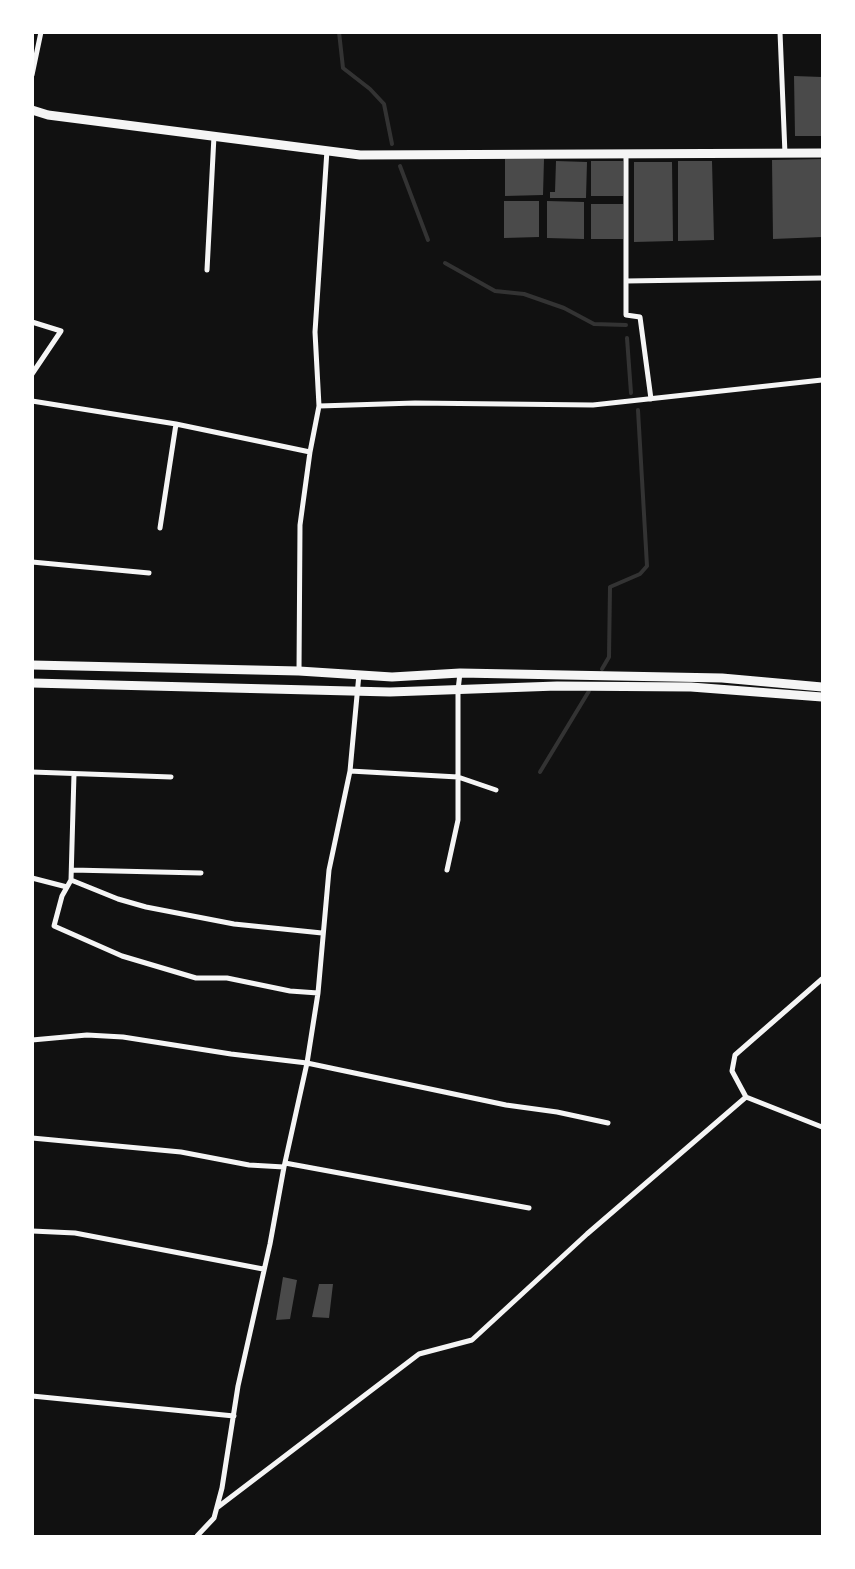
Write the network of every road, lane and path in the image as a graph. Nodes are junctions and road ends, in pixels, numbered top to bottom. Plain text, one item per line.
1 (41, 32) edge
2 (780, 32) edge
3 (32, 76) edge
4 (32, 110) edge
5 (214, 135) junction
6 (328, 150) junction
7 (822, 153) edge
8 (626, 154) junction
9 (785, 154) junction
10 (207, 270) dead end
11 (822, 278) edge
12 (626, 281) junction
13 (32, 322) edge
14 (32, 374) edge
15 (822, 380) edge
16 (650, 399) junction
17 (32, 401) edge
18 (319, 406) junction
19 (176, 424) junction
20 (310, 452) junction
21 (160, 528) dead end
22 (32, 562) edge
23 (149, 573) dead end
24 (32, 665) edge
25 (299, 671) junction
26 (460, 673) junction
27 (359, 674) junction
28 (32, 683) edge
29 (822, 687) edge
30 (458, 690) junction
31 (357, 692) junction
32 (822, 697) edge
33 (350, 771) junction
34 (32, 772) edge
35 (74, 774) junction
36 (171, 776) dead end
37 (458, 777) junction
38 (496, 790) dead end
39 (72, 870) junction
40 (447, 870) dead end
41 (201, 873) dead end
42 (32, 878) edge
43 (71, 880) junction
44 (67, 888) junction
45 (322, 933) junction
46 (822, 979) edge
47 (318, 992) junction
48 (32, 1040) edge
49 (306, 1063) junction
50 (746, 1097) junction
51 (608, 1123) dead end
52 (822, 1127) edge
53 (32, 1138) edge
54 (284, 1165) junction
55 (529, 1208) dead end
56 (32, 1231) edge
57 (263, 1269) junction
58 (32, 1396) edge
59 (234, 1416) junction
60 (218, 1507) junction
61 (197, 1536) edge

1 - 3 street
2 - 9 street
4 - 5 street
5 - 6 street
5 - 10 street
6 - 8 street
6 - 18 street
7 - 9 street
8 - 9 street
8 - 12 street
11 - 12 street
12 - 16 street
13 - 14 street
15 - 16 street
16 - 18 street
17 - 19 street
18 - 20 street
19 - 20 street
19 - 21 street
20 - 25 street
22 - 23 street
24 - 25 street
25 - 27 street
26 - 27 street
26 - 29 street
26 - 30 street
27 - 31 street
28 - 31 street
30 - 31 street
30 - 32 street
30 - 37 street
31 - 33 street
33 - 37 street
33 - 45 street
34 - 35 street
35 - 36 street
35 - 39 street
37 - 38 street
37 - 40 street
39 - 41 street
39 - 43 street
42 - 44 street
43 - 44 street
43 - 45 street
44 - 47 street
45 - 47 street
46 - 50 street
47 - 49 street
48 - 49 street
49 - 51 street
49 - 54 street
50 - 52 street
50 - 60 street
53 - 54 street
54 - 55 street
54 - 57 street
56 - 57 street
57 - 59 street
58 - 59 street
59 - 60 street
60 - 61 street

